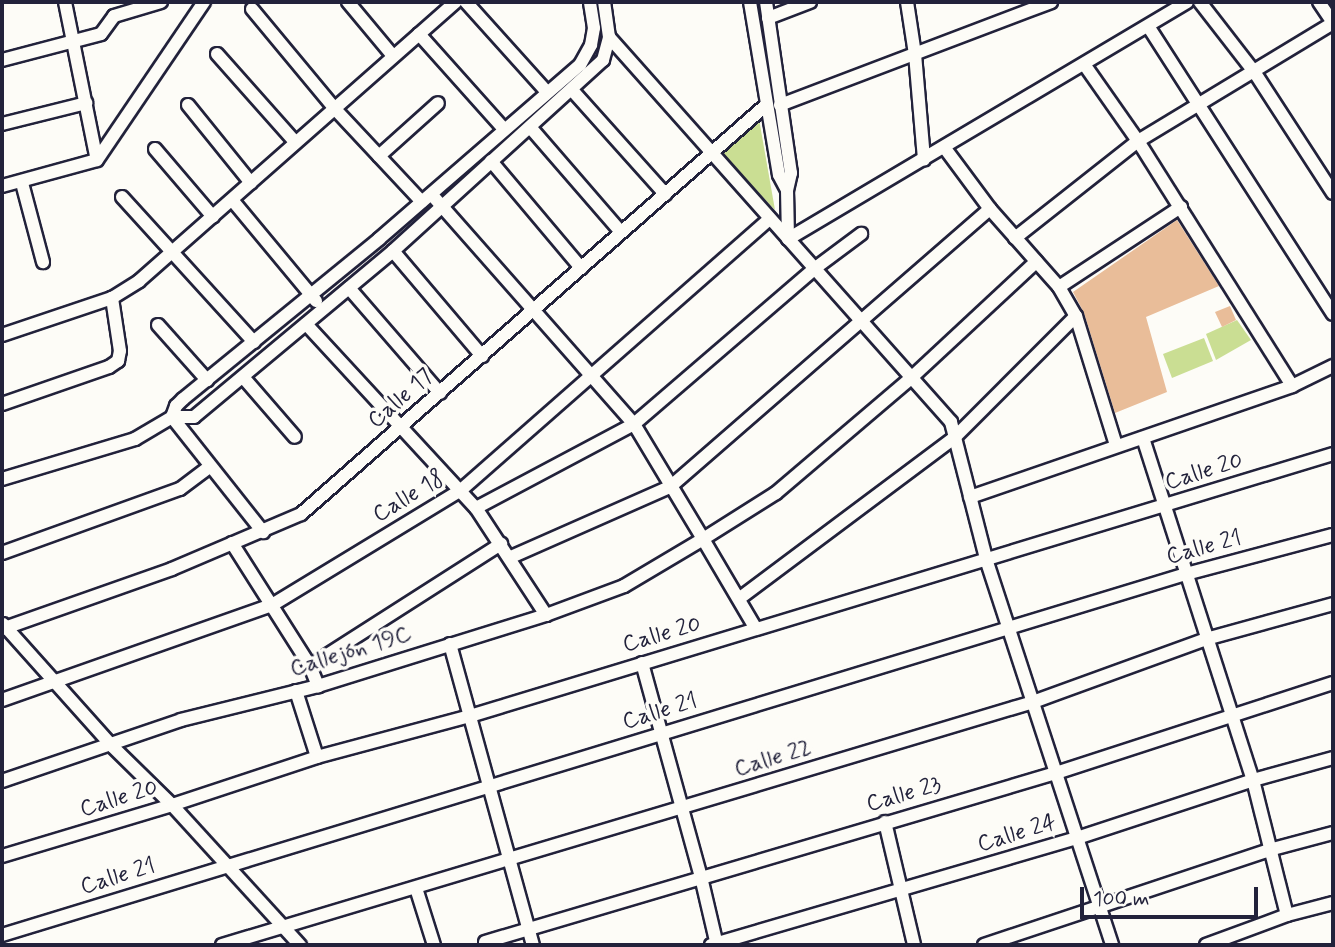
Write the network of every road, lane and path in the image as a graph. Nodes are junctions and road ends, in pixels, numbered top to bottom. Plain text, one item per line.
1 (65, 2) edge
2 (161, 2) edge
3 (205, 2) edge
4 (348, 2) edge
5 (433, 2) edge
6 (455, 2) edge
7 (466, 2) edge
8 (590, 2) edge
9 (604, 2) edge
10 (750, 2) edge
11 (765, 2) edge
12 (810, 2) edge
13 (907, 2) edge
14 (1051, 2) edge
15 (1186, 2) edge
16 (1200, 2) edge
17 (1320, 2) edge
18 (252, 9) dead end
19 (442, 13) junction
20 (768, 18) junction
21 (1333, 23) edge
22 (1148, 26) junction
23 (419, 34) junction
24 (609, 37) junction
25 (73, 40) junction
26 (217, 54) dead end
27 (915, 54) junction
28 (393, 57) junction
29 (2, 60) edge
30 (1084, 64) junction
31 (1255, 73) junction
32 (572, 90) junction
33 (547, 92) junction
34 (86, 103) junction
35 (438, 103) dead end
36 (188, 105) dead end
37 (766, 105) junction
38 (780, 105) junction
39 (1199, 106) junction
40 (335, 109) junction
41 (2, 124) edge
42 (530, 127) junction
43 (503, 128) junction
44 (1138, 141) junction
45 (295, 142) junction
46 (944, 146) junction
47 (155, 149) dead end
48 (711, 152) junction
49 (379, 156) junction
50 (97, 160) junction
51 (924, 160) junction
52 (491, 161) junction
53 (22, 183) junction
54 (251, 183) junction
55 (2, 186) edge
56 (787, 190) junction
57 (1333, 193) edge
58 (665, 194) junction
59 (122, 197) dead end
60 (427, 198) junction
61 (233, 201) junction
62 (441, 206) junction
63 (1181, 207) junction
64 (990, 209) junction
65 (213, 217) junction
66 (770, 219) junction
67 (621, 232) junction
68 (861, 234) dead end
69 (1015, 238) junction
70 (788, 239) junction
71 (393, 251) junction
72 (172, 253) junction
73 (43, 262) dead end
74 (1036, 262) junction
75 (581, 268) junction
76 (814, 269) junction
77 (1059, 287) junction
78 (349, 288) junction
79 (311, 295) junction
80 (112, 298) junction
81 (323, 309) junction
82 (533, 310) junction
83 (1333, 314) edge
84 (1076, 316) junction
85 (862, 322) junction
86 (306, 324) junction
87 (158, 325) dead end
88 (2, 335) edge
89 (254, 342) junction
90 (482, 356) junction
91 (1333, 366) edge
92 (592, 374) junction
93 (243, 377) junction
94 (911, 378) junction
95 (207, 380) junction
96 (1292, 386) junction
97 (440, 393) junction
98 (2, 404) edge
99 (172, 417) junction
100 (634, 424) junction
101 (402, 427) junction
102 (295, 437) dead end
103 (954, 437) junction
104 (1143, 438) junction
105 (1116, 445) junction
106 (1333, 454) edge
107 (209, 467) junction
108 (2, 478) edge
109 (670, 487) junction
110 (461, 490) junction
111 (970, 497) junction
112 (1164, 507) junction
113 (476, 508) junction
114 (263, 532) junction
115 (1333, 535) edge
116 (703, 539) junction
117 (232, 543) junction
118 (501, 544) junction
119 (2, 553) edge
120 (510, 557) junction
121 (987, 562) junction
122 (1186, 574) junction
123 (740, 598) junction
124 (1333, 604) edge
125 (271, 605) junction
126 (546, 615) junction
127 (3, 627) edge
128 (1009, 628) junction
129 (756, 629) junction
130 (1206, 639) junction
131 (450, 644) junction
132 (642, 663) junction
133 (310, 666) junction
134 (57, 682) junction
135 (1333, 684) edge
136 (318, 686) junction
137 (296, 691) junction
138 (2, 700) edge
139 (1033, 702) junction
140 (1233, 714) junction
141 (470, 716) junction
142 (662, 733) junction
143 (112, 746) junction
144 (317, 757) junction
145 (1333, 758) edge
146 (1056, 772) junction
147 (1253, 780) junction
148 (2, 781) edge
149 (489, 786) junction
150 (172, 805) junction
151 (682, 808) junction
152 (885, 822) junction
153 (1333, 834) edge
154 (1077, 838) junction
155 (1269, 850) junction
156 (2, 856) edge
157 (509, 860) junction
158 (228, 865) junction
159 (701, 877) junction
160 (416, 888) junction
161 (903, 890) junction
162 (1333, 903) edge
163 (1099, 906) junction
164 (1287, 915) junction
165 (284, 927) junction
166 (529, 930) junction
167 (2, 934) edge
168 (485, 942) dead end
169 (222, 945) edge
170 (300, 945) edge
171 (434, 945) edge
172 (533, 945) edge
173 (715, 945) edge
174 (914, 945) edge
175 (984, 945) edge
176 (1112, 945) edge
177 (1206, 945) edge

1 - 25 street
2 - 25 street
3 - 50 street
4 - 28 street
5 - 19 street
6 - 19 street
7 - 33 street
8 - 33 street
9 - 24 street
10 - 37 street
11 - 20 street
12 - 20 street
13 - 27 street
14 - 27 street
15 - 22 street
16 - 31 street
17 - 21 street
18 - 40 street
19 - 23 street
20 - 38 street
21 - 31 street
22 - 30 street
22 - 39 street
23 - 28 street
23 - 43 street
24 - 32 street
24 - 48 street
25 - 29 street
25 - 34 street
26 - 45 street
27 - 38 street
27 - 51 street
28 - 40 street
30 - 44 street
30 - 46 street
31 - 39 street
31 - 57 street
32 - 42 street
32 - 58 street
33 - 43 street
34 - 41 street
34 - 50 street
35 - 49 street
36 - 54 street
37 - 48 street, Calle 17
37 - 56 street
38 - 56 street
39 - 44 street
39 - 83 street
40 - 45 street
40 - 49 street
42 - 52 street
42 - 67 street
43 - 60 street
44 - 63 street
44 - 69 street
45 - 54 street
46 - 51 street
46 - 64 street
47 - 65 street
48 - 58 street, Calle 17
48 - 66 street
49 - 60 street
50 - 53 street
51 - 70 street
52 - 62 street
52 - 75 street
53 - 55 street
53 - 73 street
54 - 61 street
56 - 70 street
58 - 67 street, Calle 17
59 - 72 street
60 - 62 street
60 - 79 street
61 - 65 street
61 - 79 street
62 - 71 street
62 - 82 street
63 - 77 street
63 - 96 street
64 - 69 street
64 - 85 street
65 - 72 street
66 - 70 street
66 - 92 street, Calle 18
67 - 75 street, Calle 17
68 - 76 street
69 - 74 street
70 - 76 street
71 - 78 street
71 - 90 street
72 - 80 street
72 - 89 street
74 - 77 street
74 - 94 street, Callejón 19C
75 - 82 street, Calle 17
76 - 85 street
76 - 100 street
77 - 84 street
78 - 81 street
78 - 97 street
79 - 81 street
79 - 89 street
80 - 88 street
80 - 98 street
81 - 86 street
82 - 90 street, Calle 17
82 - 92 street
84 - 103 street
84 - 105 street
85 - 94 street
85 - 109 street
86 - 93 street
86 - 101 street
87 - 95 street
89 - 95 street
90 - 97 street, Calle 17
91 - 96 street
92 - 100 street
92 - 110 street, Calle 18
93 - 99 street
93 - 102 street
94 - 103 street
94 - 116 street, Callejón 19C
95 - 99 street
96 - 104 street
97 - 101 street, Calle 17
99 - 107 street
99 - 108 street
100 - 109 street
100 - 113 street
101 - 110 street
101 - 114 street, Calle 17
103 - 111 street
103 - 123 street
104 - 105 street
104 - 112 street
105 - 111 street
106 - 112 street, Calle 20
107 - 114 street
107 - 119 street
109 - 116 street
109 - 120 street
110 - 113 street
110 - 125 street, Calle 18
111 - 121 street
112 - 121 street, Calle 20
112 - 122 street
113 - 118 street
114 - 117 street, Calle 17
115 - 122 street, Calle 21
116 - 123 street
116 - 126 street, Callejón 19C
117 - 125 street
117 - 127 street, Calle 17
118 - 120 street
118 - 133 street
120 - 126 street
121 - 128 street
121 - 129 street, Calle 20
122 - 128 street, Calle 21
122 - 130 street
123 - 129 street
124 - 130 street, Calle 22
125 - 133 street
125 - 134 street, Calle 18
126 - 131 street, Callejón 19C
127 - 134 street, Calle 17
128 - 139 street
128 - 142 street, Calle 21
129 - 132 street, Calle 20
130 - 139 street, Calle 22
130 - 140 street
131 - 136 street, Callejón 19C
131 - 141 street
132 - 141 street, Calle 20
132 - 142 street
133 - 136 street
134 - 138 street, Calle 18
134 - 143 street, Calle 17
135 - 140 street, Calle 23
136 - 137 street, Callejón 19C
137 - 143 street, Callejón 19C
137 - 144 street
139 - 146 street
139 - 151 street, Calle 22
140 - 146 street, Calle 23
140 - 147 street
141 - 144 street, Calle 20
141 - 149 street
142 - 149 street, Calle 21
142 - 151 street
143 - 148 street, Callejón 19C
143 - 150 street, Calle 17
144 - 150 street, Calle 20
145 - 147 street, Calle 24
146 - 152 street, Calle 23
146 - 154 street
147 - 154 street, Calle 24
147 - 155 street
149 - 157 street
149 - 158 street, Calle 21
150 - 156 street, Calle 20
150 - 158 street, Calle 17
151 - 157 street, Calle 22
151 - 159 street
152 - 159 street, Calle 23
152 - 161 street
153 - 155 street
154 - 161 street, Calle 24
154 - 163 street
155 - 163 street
155 - 164 street
157 - 160 street, Calle 22
157 - 166 street
158 - 165 street, Calle 17
158 - 167 street, Calle 21
159 - 166 street, Calle 23
159 - 173 street
160 - 165 street, Calle 22
160 - 171 street
161 - 173 street, Calle 24
161 - 174 street
162 - 164 street
163 - 175 street
163 - 176 street
164 - 177 street
165 - 169 street, Calle 22
165 - 170 street, Calle 17
166 - 168 street, Calle 23
166 - 172 street

